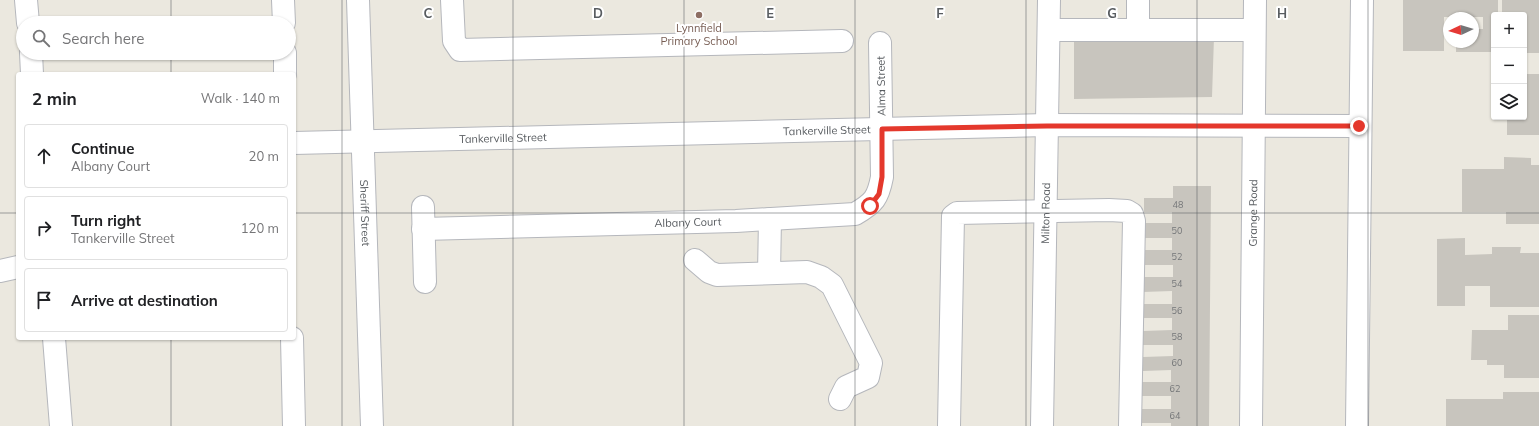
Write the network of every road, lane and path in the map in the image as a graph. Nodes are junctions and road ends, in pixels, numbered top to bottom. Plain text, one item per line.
1 (26, 0) edge
2 (283, 0) edge
3 (358, 0) edge
4 (452, 0) edge
5 (1049, 0) edge
6 (1138, 0) edge
7 (1255, 0) edge
8 (1362, 0) edge
9 (27, 16) edge
10 (284, 16) edge
11 (1049, 30) junction
12 (1138, 30) junction
13 (1254, 30) junction
14 (842, 41) dead end
15 (880, 43) dead end
16 (31, 60) edge
17 (285, 60) edge
18 (32, 72) edge
19 (285, 72) edge
20 (1254, 125) junction
21 (1047, 126) junction
22 (1359, 126) junction
23 (882, 129) junction
24 (362, 141) junction
25 (296, 143) edge
26 (423, 207) dead end
27 (1045, 211) junction
28 (770, 219) junction
29 (423, 229) junction
30 (695, 260) dead end
31 (16, 268) edge
32 (0, 270) edge
33 (769, 273) junction
34 (425, 282) dead end
35 (54, 340) edge
36 (292, 340) edge
37 (840, 399) dead end
38 (61, 426) edge
39 (294, 426) edge
40 (372, 426) edge
41 (949, 426) edge
42 (1042, 426) edge
43 (1130, 426) edge
44 (1251, 426) edge
45 (1357, 426) edge

1 - 9 street
2 - 10 street
3 - 24 street, Sheriff Street
4 - 14 street
5 - 11 street, Milton Road
6 - 12 street
7 - 13 street, Grange Road
8 - 22 street
11 - 12 street
11 - 21 street, Milton Road
12 - 13 street
13 - 20 street, Grange Road
15 - 23 street, Alma Street
16 - 18 street
17 - 19 street
20 - 21 street, Tankerville Street
20 - 22 street, Tankerville Street
20 - 44 street, Grange Road
21 - 23 street, Tankerville Street
21 - 27 street, Milton Road
22 - 45 street
23 - 24 street, Tankerville Street
23 - 28 street, Albany Court
24 - 25 street, Tankerville Street
24 - 40 street, Sheriff Street
26 - 29 street
27 - 41 street
27 - 42 street, Milton Road
27 - 43 street
28 - 29 street, Albany Court
28 - 33 street
29 - 34 street
30 - 33 street
31 - 32 street
33 - 37 street
35 - 38 street
36 - 39 street

